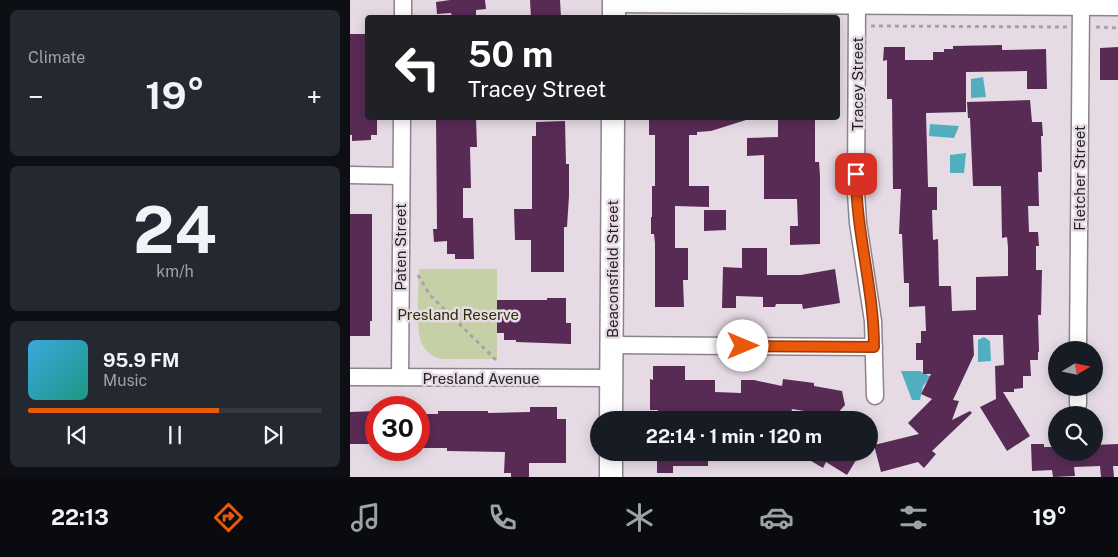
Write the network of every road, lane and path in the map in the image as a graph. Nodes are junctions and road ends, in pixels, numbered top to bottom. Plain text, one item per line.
1 (403, 0) edge
2 (857, 2) edge
3 (614, 7) edge
4 (1081, 7) junction
5 (1118, 7) edge
6 (403, 15) edge
7 (857, 26) junction
8 (1080, 27) junction
9 (1118, 28) edge
10 (402, 120) edge
11 (613, 120) edge
12 (350, 175) edge
13 (401, 176) junction
14 (417, 273) dead end
15 (1078, 341) edge
16 (612, 345) junction
17 (874, 347) junction
18 (501, 363) dead end
19 (350, 377) edge
20 (400, 377) junction
21 (612, 378) junction
22 (875, 396) dead end
23 (611, 411) edge
24 (611, 461) edge
25 (611, 477) edge

1 - 6 street
2 - 3 street
2 - 4 street
2 - 7 street, Tracey Street
4 - 5 street
4 - 8 street, Fletcher Street
7 - 8 path
7 - 17 street, Tracey Street
8 - 9 path
8 - 15 street, Fletcher Street
10 - 13 street, Paten Street
11 - 16 main road, Beaconsfield Street
12 - 13 street
13 - 20 street, Paten Street
14 - 18 path
16 - 17 street
16 - 21 main road, Beaconsfield Street
17 - 22 street, Tracey Street
19 - 20 street, Presland Avenue
20 - 21 street, Presland Avenue
21 - 23 main road, Beaconsfield Street
24 - 25 main road

